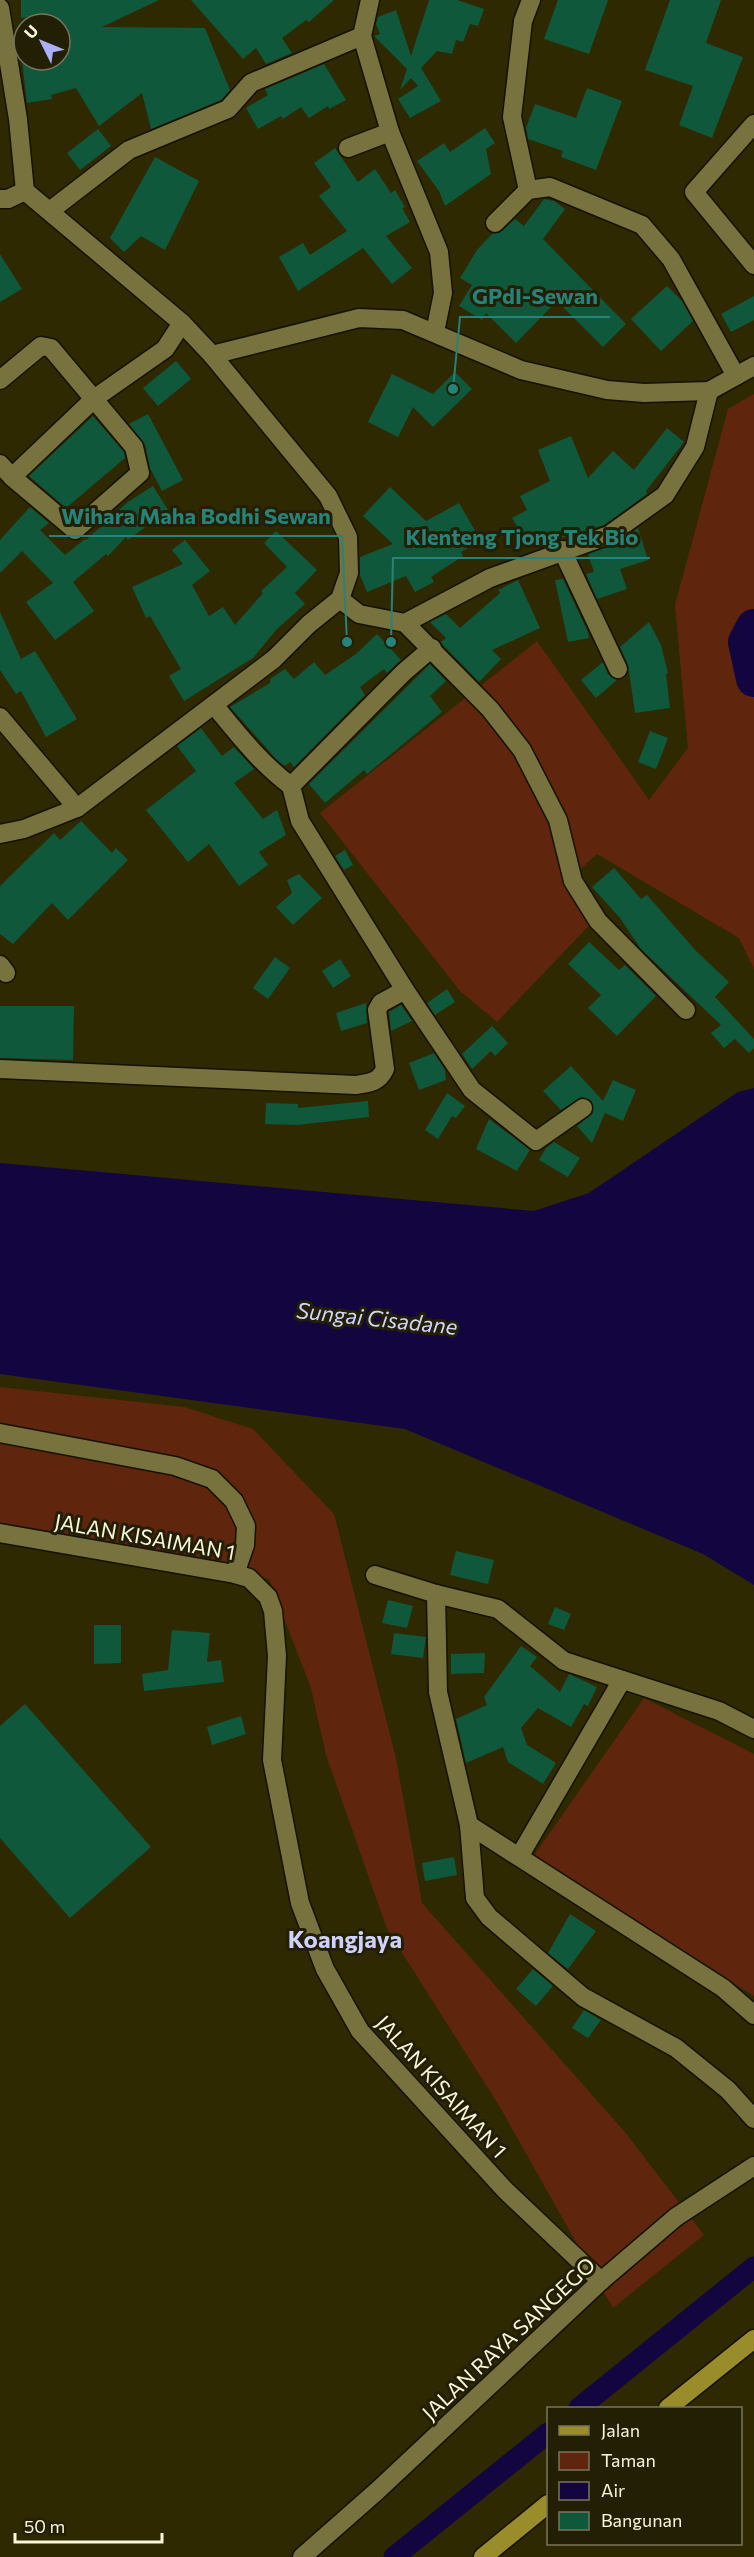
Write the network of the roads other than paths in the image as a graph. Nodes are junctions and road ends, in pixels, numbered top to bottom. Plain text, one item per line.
1 (370, 0) edge
2 (531, 0) edge
3 (0, 8) edge
4 (362, 36) junction
5 (754, 124) edge
6 (390, 132) junction
7 (348, 148) dead end
8 (528, 190) junction
9 (25, 191) junction
10 (0, 199) edge
11 (51, 210) junction
12 (495, 223) dead end
13 (754, 265) edge
14 (182, 323) junction
15 (435, 332) junction
16 (212, 355) junction
17 (754, 366) edge
18 (736, 376) junction
19 (0, 380) edge
20 (709, 391) junction
21 (95, 398) junction
22 (6, 470) edge
23 (562, 550) junction
24 (340, 599) junction
25 (405, 623) junction
26 (432, 648) junction
27 (618, 669) dead end
28 (214, 705) junction
29 (0, 717) edge
30 (291, 786) junction
31 (77, 808) junction
32 (0, 834) edge
33 (405, 990) junction
34 (686, 1010) dead end
35 (0, 1069) edge
36 (583, 1108) dead end
37 (0, 1433) edge
38 (0, 1533) edge
39 (235, 1574) junction
40 (375, 1575) dead end
41 (436, 1594) junction
42 (622, 1680) junction
43 (754, 1729) edge
44 (469, 1825) junction
45 (519, 1857) junction
46 (754, 2015) edge
47 (754, 2119) edge
48 (754, 2166) edge
49 (601, 2281) junction
50 (754, 2339) edge
51 (670, 2407) edge
52 (547, 2506) edge
53 (302, 2557) edge
54 (483, 2557) edge

1 - 4 street
2 - 8 street
3 - 9 street
4 - 6 street
4 - 11 street
5 - 13 street
6 - 7 street
6 - 15 street
8 - 12 street
8 - 18 street
9 - 10 street
9 - 11 street
11 - 14 street
14 - 16 street
14 - 21 street
15 - 16 street
15 - 20 street
16 - 24 street
17 - 18 street
18 - 20 street
19 - 21 street
20 - 23 street
21 - 22 street
21 - 22 street
23 - 25 street
23 - 27 street
24 - 25 street
24 - 28 street
25 - 26 street
26 - 30 street
26 - 34 street
28 - 30 street
28 - 31 street
29 - 31 street
30 - 33 street
31 - 32 street
33 - 35 street
33 - 36 street
37 - 39 street
38 - 39 street, JALAN KISAIMAN 1
39 - 49 street, JALAN KISAIMAN 1
40 - 41 street
41 - 42 street
41 - 44 street
42 - 43 street
42 - 45 street
44 - 45 street
44 - 47 street
45 - 46 street
48 - 49 street, JALAN RAYA SANGEGO
49 - 53 street, JALAN RAYA SANGEGO
50 - 51 main road
52 - 54 main road

